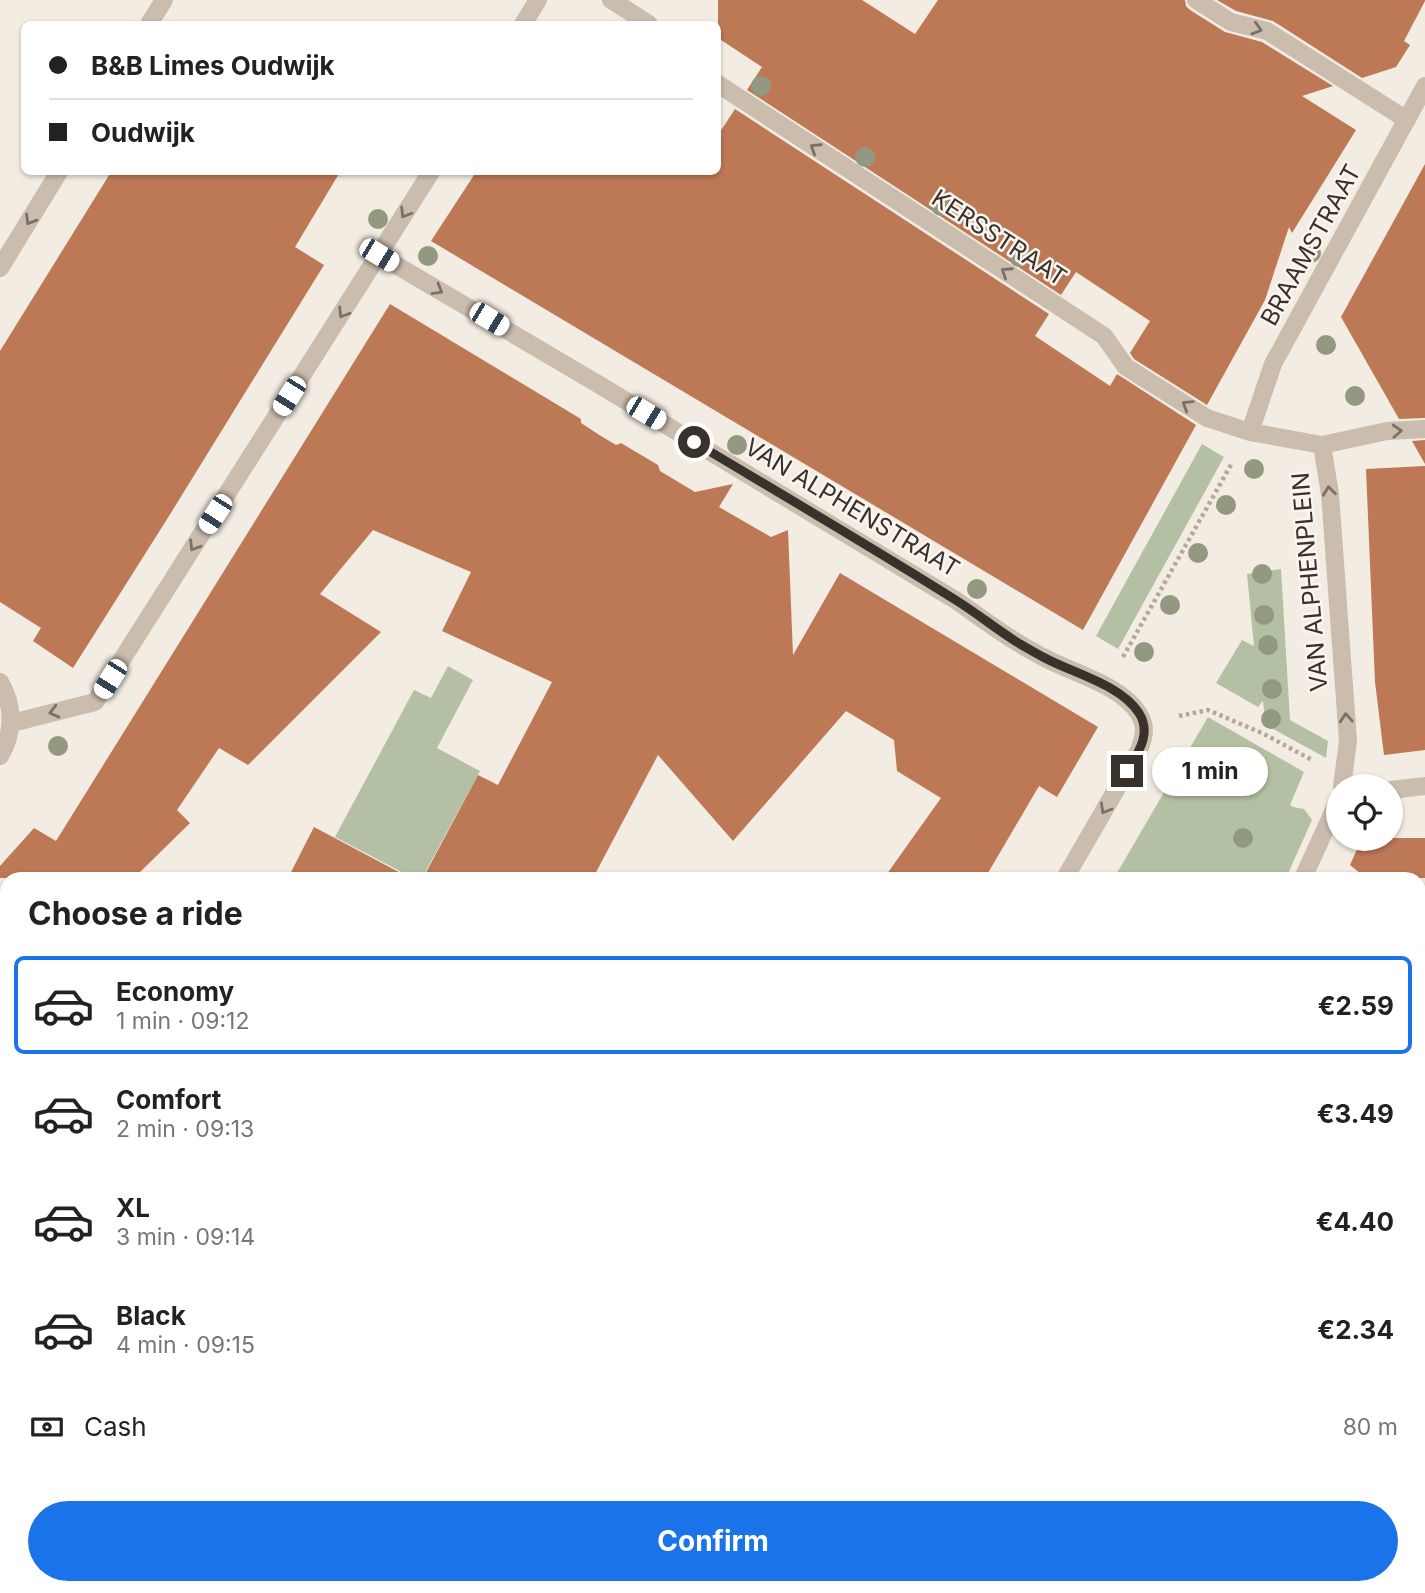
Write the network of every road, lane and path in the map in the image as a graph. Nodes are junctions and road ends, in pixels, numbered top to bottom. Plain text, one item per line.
1 (164, 0) edge
2 (538, 0) edge
3 (611, 0) edge
4 (1196, 0) edge
5 (151, 21) edge
6 (525, 21) edge
7 (644, 21) edge
8 (721, 86) edge
9 (1425, 86) edge
10 (1407, 120) junction
11 (57, 175) edge
12 (429, 175) edge
13 (379, 255) junction
14 (0, 268) edge
15 (1425, 429) edge
16 (1250, 432) junction
17 (1322, 445) junction
18 (0, 682) edge
19 (1107, 687) junction
20 (12, 723) junction
21 (1145, 726) junction
22 (0, 756) edge
23 (1331, 774) edge
24 (1344, 774) edge
25 (1425, 786) edge
26 (1403, 789) edge
27 (1326, 828) edge
28 (1068, 872) edge
29 (1306, 872) edge

1 - 5 street
2 - 6 street
3 - 7 street
4 -> 10 street
16 -> 8 street, KERSSTRAAT
9 - 10 street, BRAAMSTRAAT
10 - 16 street, BRAAMSTRAAT
11 -> 14 street
12 -> 13 street
13 -> 19 street, VAN ALPHENSTRAAT
13 -> 20 street
17 -> 15 street
16 - 17 street, VAN ALPHENPLEIN
16 - 19 path
24 -> 17 street, VAN ALPHENPLEIN
18 - 20 street
19 - 21 street, VAN ALPHENSTRAAT
20 - 22 street
21 - 23 path
21 -> 28 street
25 - 26 street
27 - 29 street

